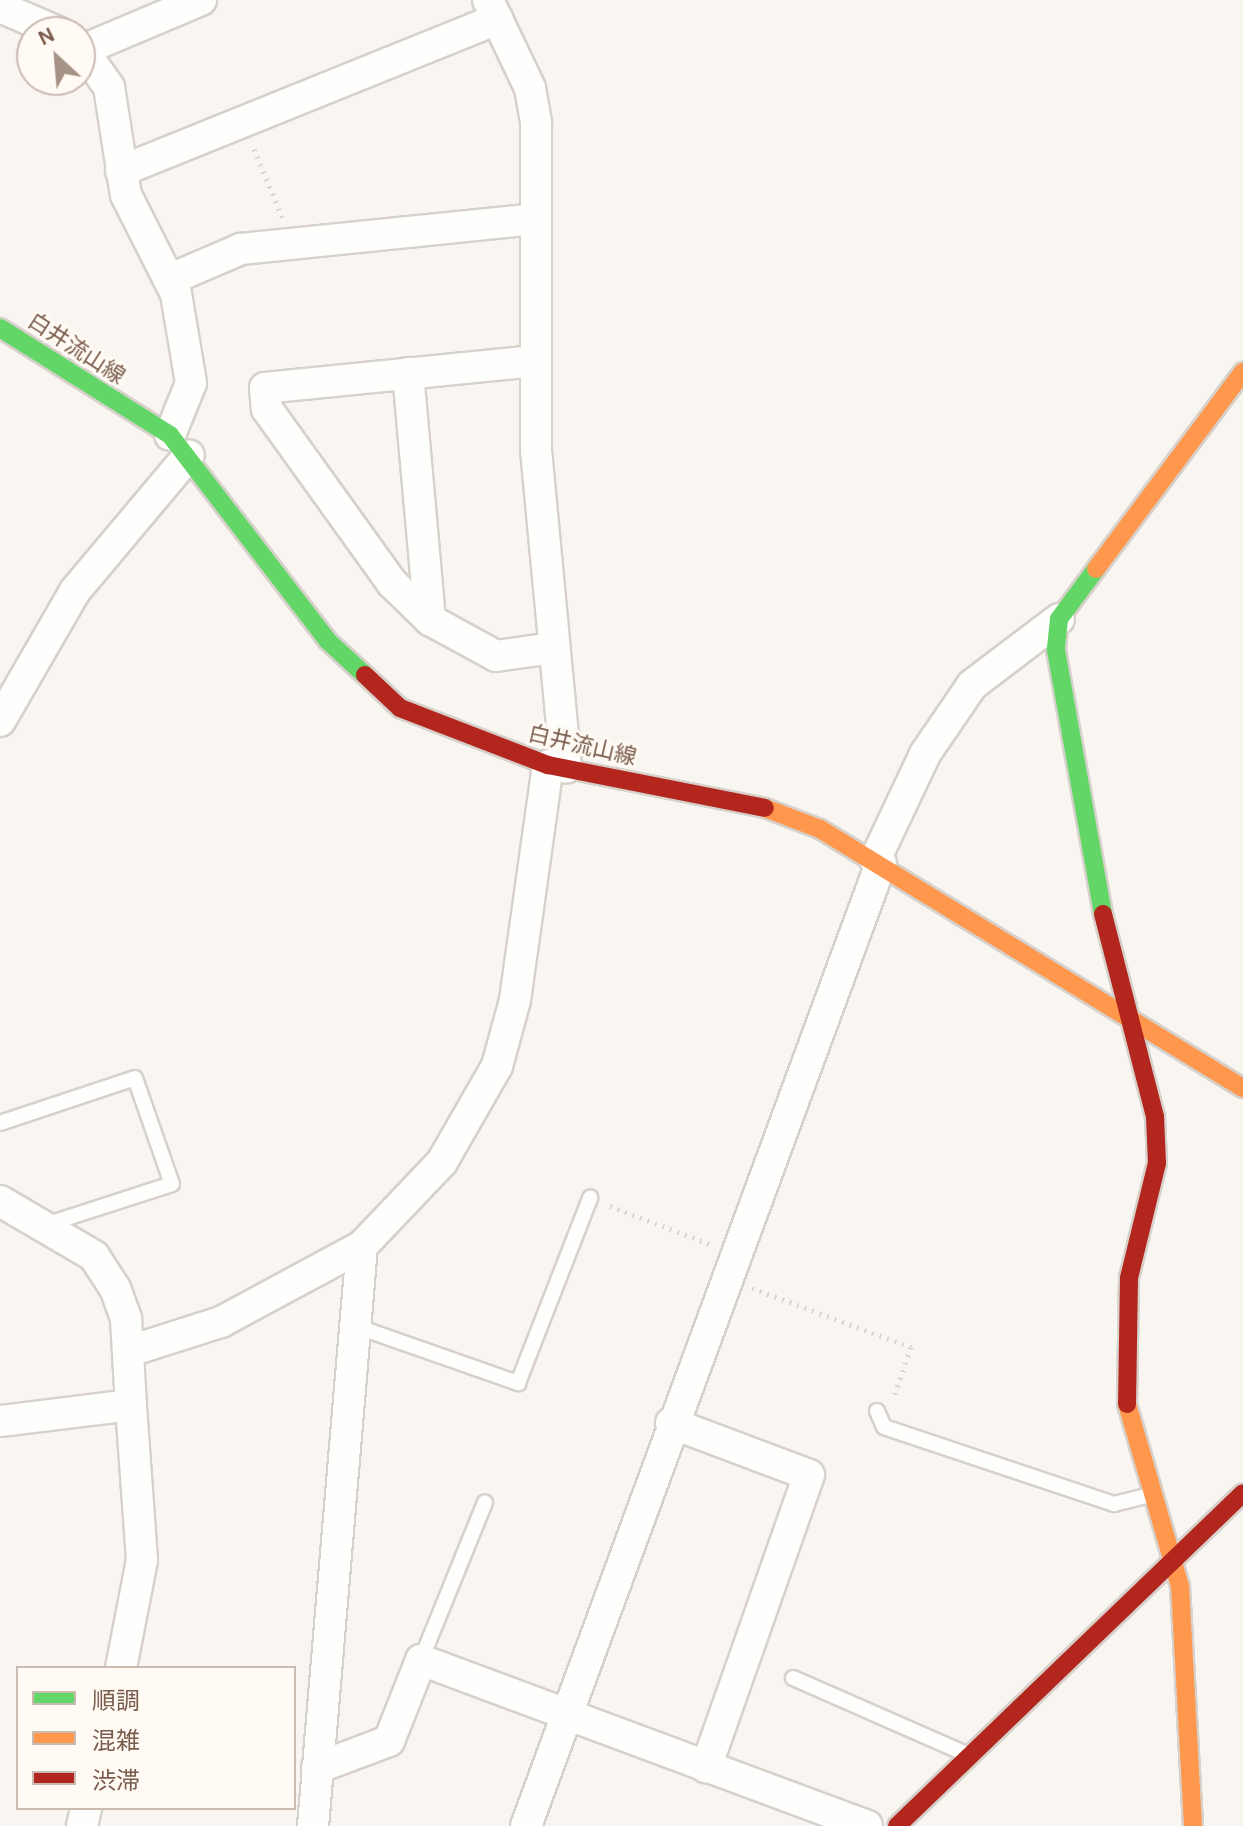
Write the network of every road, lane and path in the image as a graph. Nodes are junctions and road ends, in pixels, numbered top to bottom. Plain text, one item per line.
1 (201, 0) edge
2 (0, 7) edge
3 (492, 10) edge
4 (21, 16) edge
5 (96, 41) edge
6 (96, 68) edge
7 (243, 122) junction
8 (121, 171) junction
9 (534, 219) junction
10 (292, 243) junction
11 (171, 279) junction
12 (0, 328) edge
13 (535, 361) junction
14 (1243, 372) edge
15 (408, 373) junction
16 (180, 445) junction
17 (1059, 619) junction
18 (430, 620) junction
19 (553, 648) junction
20 (0, 721) edge
21 (557, 767) junction
22 (878, 862) junction
23 (1129, 1018) junction
24 (1243, 1088) edge
25 (0, 1123) edge
26 (590, 1198) joint
27 (0, 1201) edge
28 (41, 1226) junction
29 (362, 1246) junction
30 (730, 1266) junction
31 (358, 1327) junction
32 (130, 1351) junction
33 (131, 1405) junction
34 (877, 1411) dead end
35 (0, 1421) edge
36 (671, 1423) junction
37 (884, 1427) junction
38 (1243, 1493) edge
39 (1146, 1495) junction
40 (485, 1502) dead end
41 (1173, 1559) junction
42 (421, 1660) junction
43 (121, 1666) edge
44 (793, 1678) dead end
45 (565, 1716) junction
46 (971, 1755) junction
47 (706, 1767) junction
48 (317, 1768) junction
49 (313, 1826) edge
50 (526, 1826) edge
51 (867, 1826) edge
52 (897, 1826) edge
53 (1193, 1826) edge

1 - 5 street
2 - 4 street
3 - 7 street
3 - 9 street
6 - 8 street
7 - 8 street
7 - 10 path
8 - 11 street
9 - 10 street
9 - 13 street
10 - 11 street
11 - 16 street
12 - 16 street, 白井流山線
13 - 15 street
13 - 19 street
14 - 17 street
15 - 18 street
15 - 18 street
16 - 20 street
16 - 21 street, 白井流山線
17 - 22 street
17 - 23 street
18 - 19 street
19 - 21 street
21 - 22 street, 白井流山線
21 - 29 street
22 - 23 street, 白井流山線
22 - 30 street
23 - 24 street, 白井流山線
23 - 39 street
25 - 28 lane
26 - 30 path
26 - 31 lane
27 - 28 street
28 - 32 street
29 - 31 street
29 - 32 street
30 - 36 street
30 - 37 path
31 - 48 street
32 - 33 street
33 - 35 street
33 - 43 street
34 - 37 lane
36 - 45 street
36 - 47 street
37 - 39 lane
38 - 41 street
39 - 41 street
40 - 42 lane
41 - 46 street
41 - 53 street
42 - 45 street
42 - 48 street
44 - 46 lane
45 - 47 street
45 - 50 street
46 - 52 street
47 - 51 street
48 - 49 street

